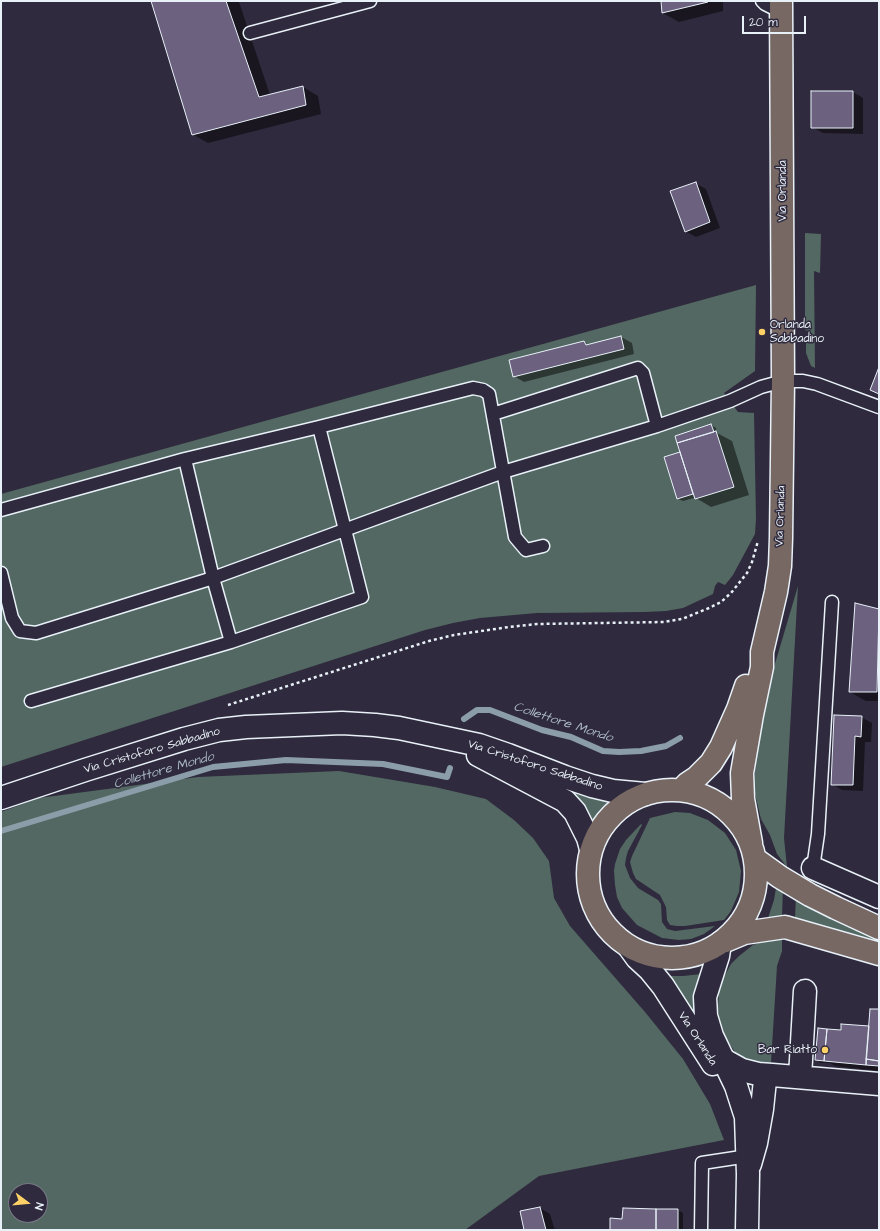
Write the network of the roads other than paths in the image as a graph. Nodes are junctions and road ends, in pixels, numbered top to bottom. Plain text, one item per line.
1 (370, 1) edge
2 (762, 1) edge
3 (781, 6) edge
4 (250, 33) dead end
5 (783, 381) junction
6 (879, 407) edge
7 (493, 414) junction
8 (657, 426) junction
9 (319, 427) junction
10 (185, 459) junction
11 (503, 472) junction
12 (1, 510) edge
13 (345, 530) junction
14 (543, 546) dead end
15 (1, 573) edge
16 (213, 578) junction
17 (832, 602) dead end
18 (768, 627) junction
19 (231, 642) junction
20 (32, 701) dead end
21 (449, 739) junction
22 (681, 790) junction
23 (646, 794) junction
24 (1, 798) edge
25 (591, 849) junction
26 (753, 851) junction
27 (813, 868) joint
28 (879, 897) edge
29 (879, 928) edge
30 (720, 943) junction
31 (629, 947) junction
32 (879, 954) edge
33 (805, 991) dead end
34 (724, 1060) junction
35 (772, 1074) junction
36 (800, 1077) junction
37 (879, 1084) edge
38 (748, 1156) junction
39 (701, 1230) edge
40 (747, 1230) edge

1 - 4 lane
2 - 3 lane
3 - 5 main road, Via Orlanda
5 - 6 lane
5 - 8 lane
5 - 18 main road, Via Orlanda
7 - 8 lane
7 - 9 lane
7 - 11 lane
8 - 11 lane
9 - 10 lane
9 - 13 lane
10 - 12 lane
10 - 16 lane
11 - 13 lane
11 - 14 lane
13 - 16 lane
13 - 19 lane
15 - 16 lane
16 - 19 lane
17 - 27 lane
18 - 22 main road, Via Orlanda
18 - 26 main road, Via Orlanda
19 - 20 lane
21 - 23 street, Via Cristoforo Sabbadino
21 - 24 street, Via Cristoforo Sabbadino
21 - 25 street, Via Cristoforo Sabbadino
22 - 23 main road
22 - 26 main road
23 - 25 main road
25 - 31 main road
26 - 29 main road
26 - 30 main road, Via Orlanda
27 - 28 street
30 - 31 main road
30 - 32 main road
30 - 34 street, Via Orlanda
31 - 38 street, Via Orlanda
33 - 36 street
34 - 35 street
34 - 38 street, Via Orlanda
35 - 36 street
35 - 38 street
36 - 37 street
38 - 39 lane
38 - 40 street, Via Orlanda

